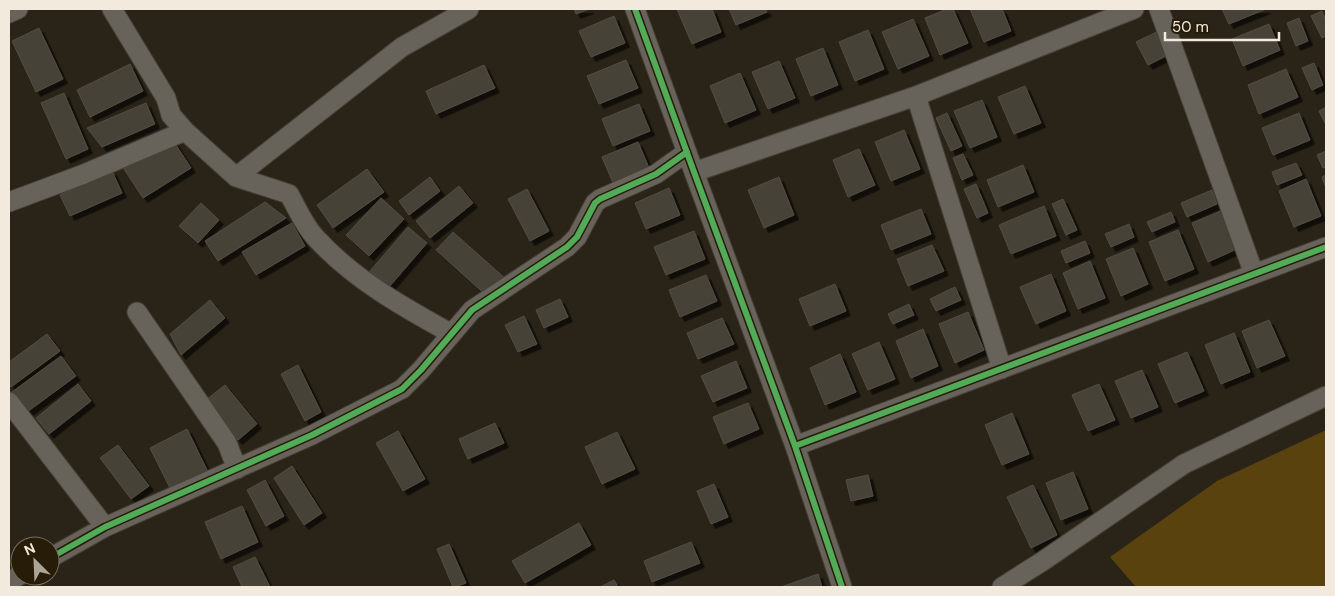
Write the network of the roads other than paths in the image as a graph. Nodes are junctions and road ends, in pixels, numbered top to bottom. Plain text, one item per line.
1 (18, 9) edge
2 (112, 9) edge
3 (470, 9) edge
4 (635, 9) edge
5 (1134, 9) edge
6 (1159, 9) edge
7 (9, 13) edge
8 (916, 96) junction
9 (185, 131) junction
10 (686, 152) junction
11 (694, 172) junction
12 (236, 177) junction
13 (9, 202) edge
14 (1326, 247) edge
15 (1254, 274) junction
16 (138, 312) dead end
17 (452, 334) junction
18 (1002, 369) junction
19 (1326, 396) edge
20 (9, 402) edge
21 (795, 446) junction
22 (237, 469) junction
23 (105, 527) junction
24 (60, 552) edge
25 (842, 587) edge
26 (1002, 587) edge

1 - 7 street
2 - 9 street
3 - 12 street
4 - 10 street
5 - 8 street
6 - 15 street
8 - 11 street
8 - 18 street
9 - 12 street
9 - 13 street
10 - 11 street
10 - 17 street
11 - 21 street
12 - 17 street
14 - 15 street
15 - 18 street
16 - 22 street
17 - 22 street
18 - 21 street
19 - 26 street
20 - 23 street
21 - 25 street
22 - 23 street
23 - 24 street

